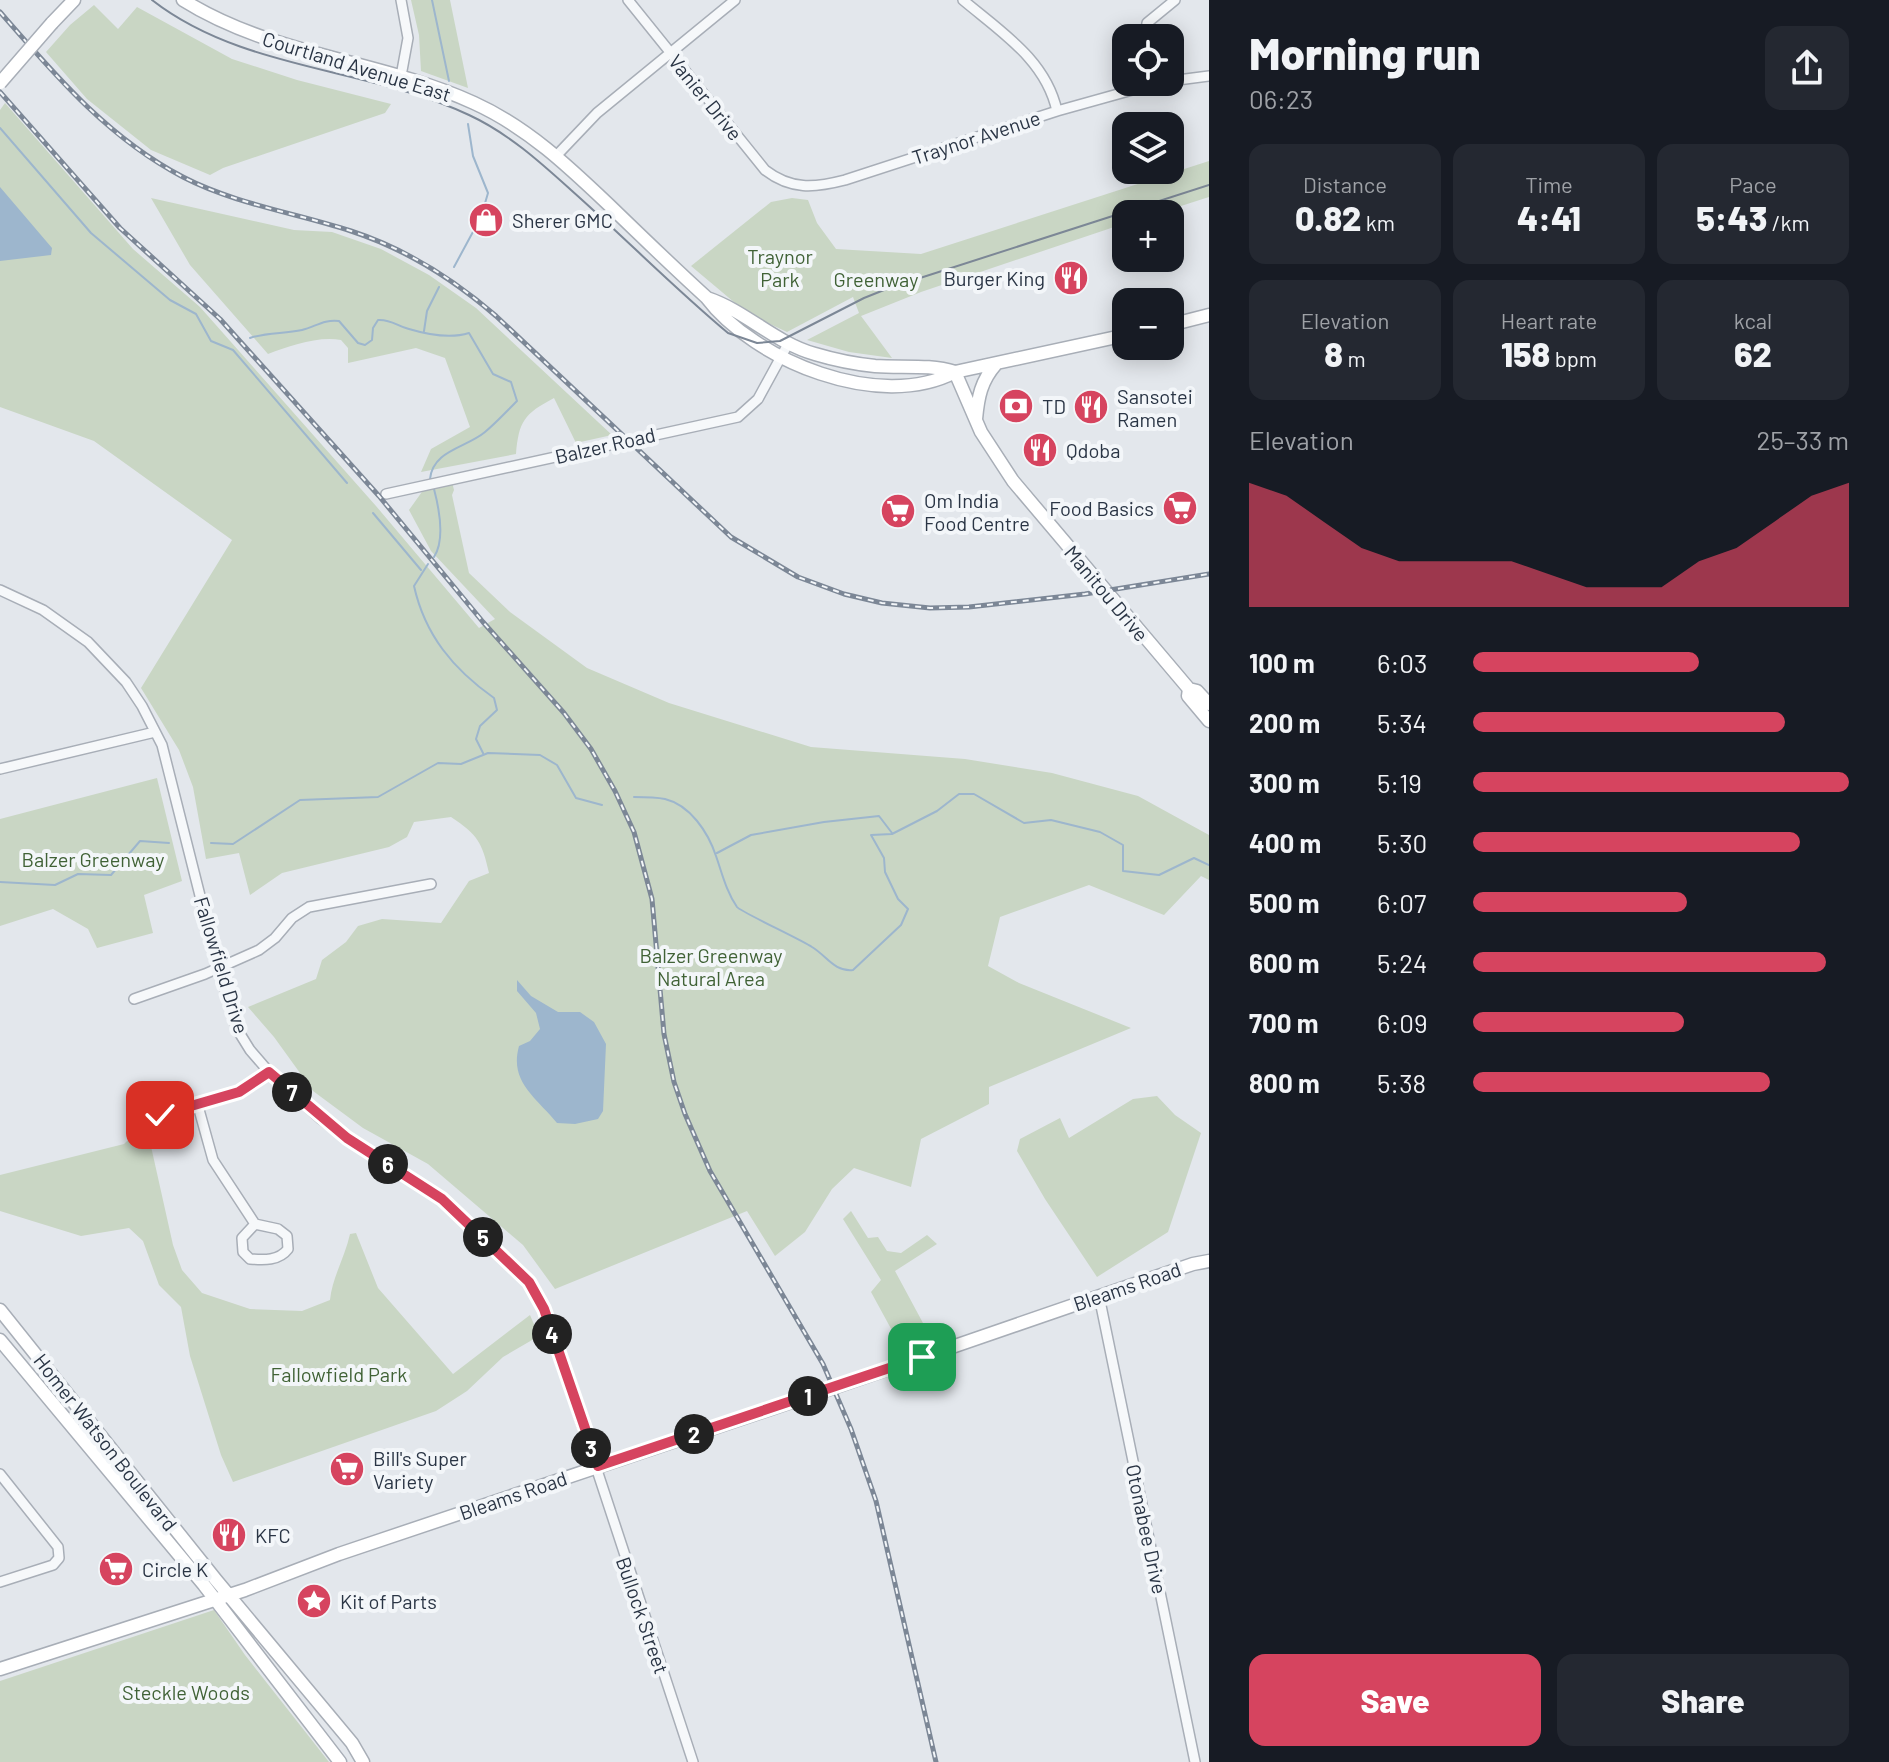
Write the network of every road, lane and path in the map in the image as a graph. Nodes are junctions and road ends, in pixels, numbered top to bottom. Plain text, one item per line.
1 (74, 0) edge
2 (183, 0) edge
3 (401, 0) edge
4 (628, 0) edge
5 (735, 0) edge
6 (963, 0) edge
7 (1175, 0) edge
8 (1147, 24) edge
9 (671, 54) junction
10 (401, 76) junction
11 (1209, 76) edge
12 (1184, 79) edge
13 (0, 83) edge
14 (1112, 93) edge
15 (1057, 111) junction
16 (557, 155) junction
17 (792, 185) joint
18 (706, 297) junction
19 (1209, 315) edge
20 (1184, 321) edge
21 (1112, 338) edge
22 (788, 344) junction
23 (782, 359) junction
24 (996, 364) junction
25 (955, 372) junction
26 (976, 422) junction
27 (386, 494) dead end
28 (0, 590) edge
29 (1189, 689) junction
30 (1209, 704) edge
31 (1209, 721) edge
32 (155, 732) junction
33 (0, 769) edge
34 (431, 884) dead end
35 (218, 967) junction
36 (134, 999) dead end
37 (269, 1072) junction
38 (198, 1106) junction
39 (160, 1115) dead end
40 (255, 1224) junction
41 (1209, 1261) edge
42 (1099, 1296) junction
43 (0, 1310) edge
44 (0, 1340) edge
45 (598, 1466) junction
46 (0, 1474) edge
47 (0, 1582) edge
48 (229, 1595) junction
49 (214, 1599) junction
50 (0, 1669) edge
51 (340, 1762) edge
52 (363, 1762) edge
53 (693, 1762) edge
54 (1195, 1762) edge

1 - 13 main road, bridge
2 - 10 main road, Courtland Avenue East
3 - 10 street
4 - 9 street, Vanier Drive
5 - 9 street
6 - 15 street
7 - 8 street
9 - 16 street
9 - 17 street, Vanier Drive
10 - 16 main road, Courtland Avenue East
11 - 12 street
14 - 15 street, Traynor Avenue
15 - 17 street, Traynor Avenue
16 - 18 main road, Courtland Avenue East
18 - 22 main road, Courtland Avenue East
18 - 23 main road, Courtland Avenue East
19 - 20 main road
21 - 24 main road
22 - 23 street, Balzer Road
22 - 25 main road, Courtland Avenue East
23 - 25 main road, Courtland Avenue East
23 - 27 street, Balzer Road
24 - 25 main road
24 - 26 main road
25 - 26 main road, Manitou Drive
26 - 29 main road, Manitou Drive
28 - 32 street, Fallowfield Drive
29 - 30 main road, Manitou Drive
29 - 31 main road, Manitou Drive
32 - 33 street
32 - 35 street, Fallowfield Drive
34 - 35 street
35 - 36 street
35 - 37 street, Fallowfield Drive
37 - 38 street
37 - 45 street, Fallowfield Drive
38 - 39 street
38 - 40 street
40 - 40 street
41 - 42 main road, Bleams Road
42 - 45 main road, Bleams Road
42 - 54 street, Otonabee Drive
43 - 48 main road, Homer Watson Boulevard
44 - 49 main road, Homer Watson Boulevard
45 - 48 main road, Bleams Road
45 - 53 street, Bullock Street
46 - 47 street
48 - 49 main road, Bleams Road
48 - 52 main road, Homer Watson Boulevard
49 - 50 main road, Bleams Road
49 - 51 main road, Homer Watson Boulevard

